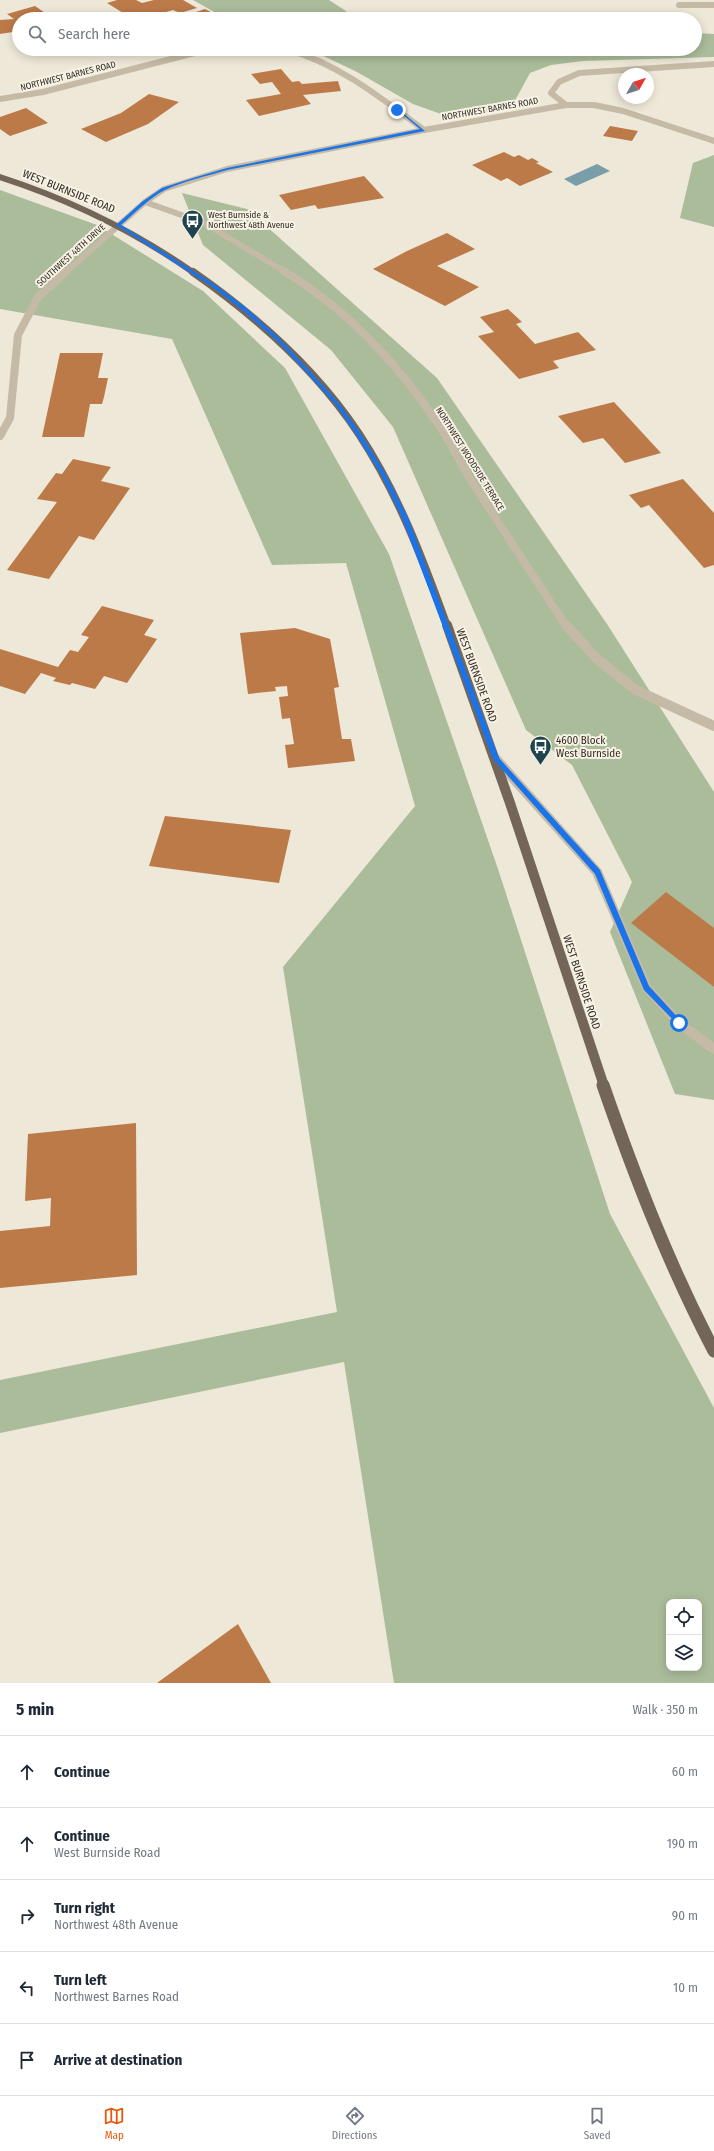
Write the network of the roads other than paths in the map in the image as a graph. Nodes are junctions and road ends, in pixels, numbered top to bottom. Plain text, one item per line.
1 (679, 5) dead end
2 (714, 5) edge
3 (183, 56) edge
4 (309, 56) edge
5 (714, 64) edge
6 (0, 99) edge
7 (566, 106) junction
8 (424, 130) junction
9 (714, 141) edge
10 (0, 177) edge
11 (145, 202) junction
12 (118, 225) junction
13 (0, 436) edge
14 (714, 726) edge
15 (496, 759) junction
16 (714, 1049) edge
17 (714, 1352) edge

1 - 2 street
3 - 6 street, NORTHWEST BARNES ROAD
4 - 8 street
5 - 7 street
7 - 8 street, NORTHWEST BARNES ROAD
7 - 9 street, NORTHWEST BARNES ROAD
8 - 11 street, NORTHWEST BARNES ROAD
10 - 12 main road, WEST BURNSIDE ROAD
11 - 12 street, SOUTHWEST 48TH DRIVE
11 - 14 street, NORTHWEST WOODSIDE TERRACE
12 - 13 street, SOUTHWEST 48TH DRIVE
12 - 15 main road, WEST BURNSIDE ROAD
15 - 16 street
15 - 17 main road, WEST BURNSIDE ROAD

